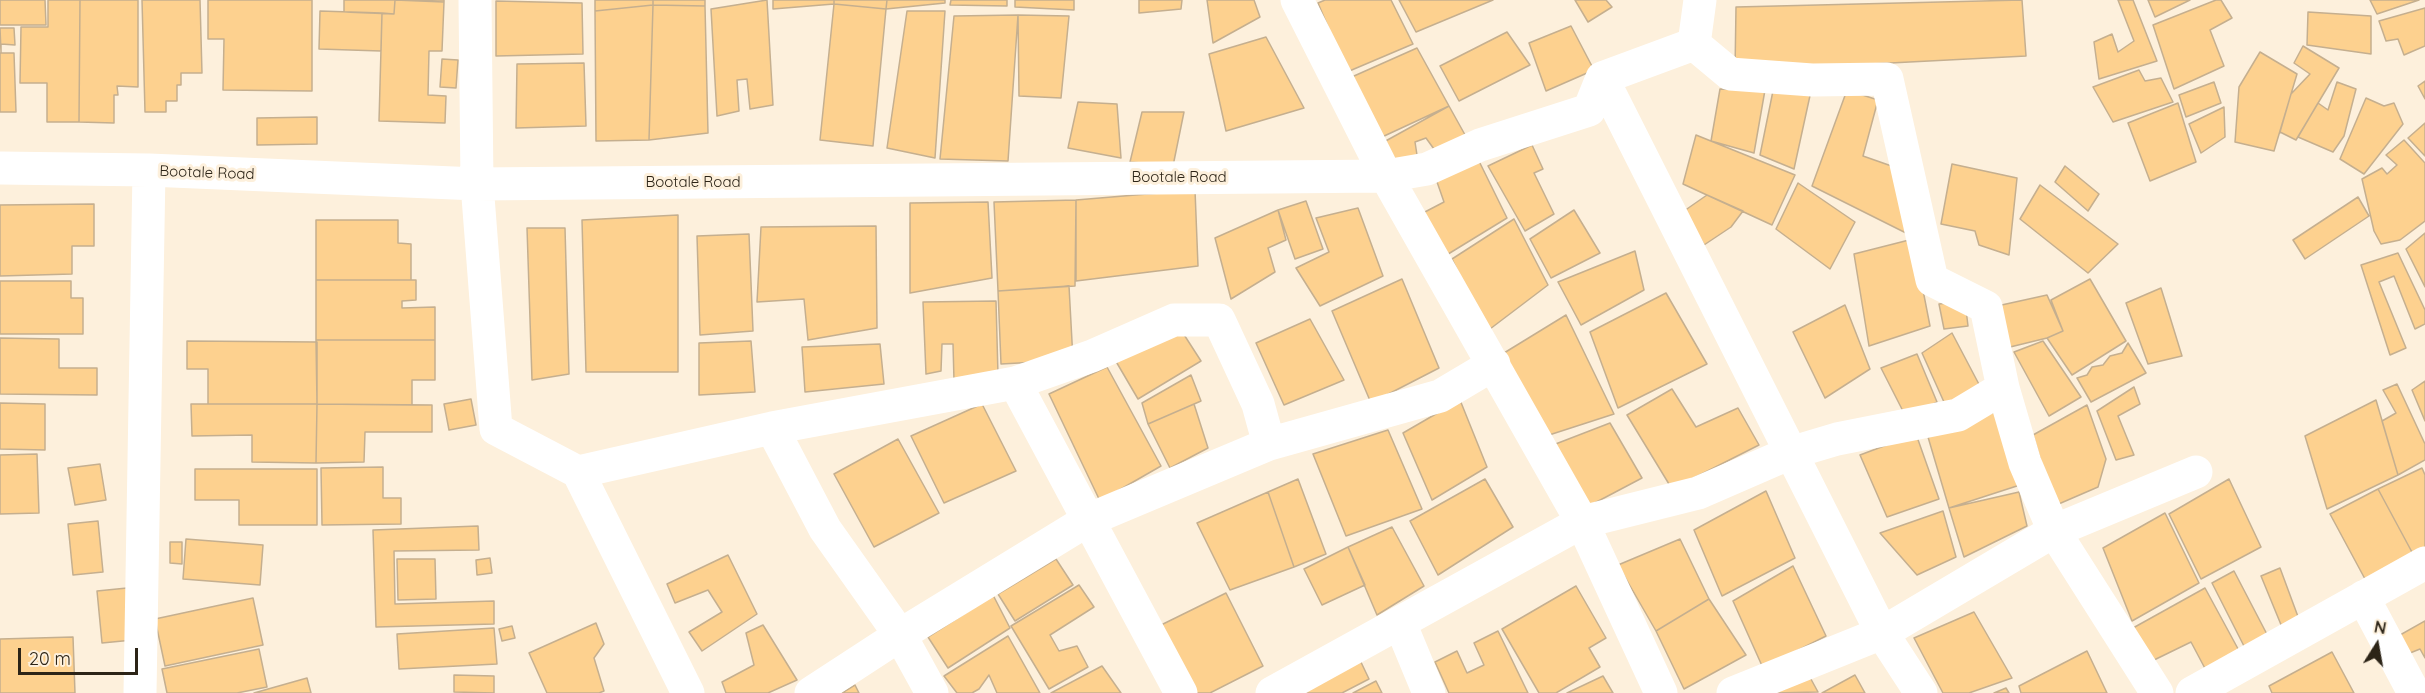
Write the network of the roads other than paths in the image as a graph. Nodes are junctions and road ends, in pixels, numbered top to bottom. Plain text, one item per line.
1 (475, 0) edge
2 (1297, 0) edge
3 (1700, 0) edge
4 (1694, 44) junction
5 (1602, 78) junction
6 (0, 168) edge
7 (148, 170) junction
8 (1386, 176) junction
9 (477, 184) junction
10 (1494, 364) junction
11 (1015, 383) junction
12 (2003, 388) junction
13 (772, 428) junction
14 (1269, 444) junction
15 (1790, 453) junction
16 (578, 472) junction
17 (2196, 472) dead end
18 (1088, 520) junction
19 (1582, 522) junction
20 (2054, 531) junction
21 (2425, 563) edge
22 (2363, 597) junction
23 (1400, 622) junction
24 (1882, 633) junction
25 (900, 635) junction
26 (140, 693) edge
27 (688, 693) edge
28 (811, 693) edge
29 (932, 693) edge
30 (1181, 693) edge
31 (1272, 693) edge
32 (1429, 693) edge
33 (1661, 693) edge
34 (1733, 693) edge
35 (1921, 693) edge
36 (2157, 693) edge
37 (2192, 693) edge
38 (2414, 693) edge

1 - 9 street
2 - 8 street
3 - 4 street
4 - 5 street
4 - 12 street
5 - 8 street, Bootale Road
5 - 15 street
6 - 7 street, Bootale Road
7 - 9 street, Bootale Road
7 - 26 street
8 - 9 street, Bootale Road
8 - 10 street
9 - 16 street
10 - 14 street
10 - 19 street
11 - 13 street
11 - 14 street
11 - 18 street
12 - 15 street
12 - 20 street
13 - 16 street
13 - 25 street
14 - 18 street
15 - 19 street
15 - 24 street
16 - 27 street
17 - 20 street
18 - 25 street
18 - 30 street
19 - 23 street
19 - 33 street
20 - 24 street
20 - 36 street
21 - 22 street
22 - 37 street
22 - 38 street
23 - 31 street
23 - 32 street
24 - 34 street
24 - 35 street
25 - 28 street
25 - 29 street

